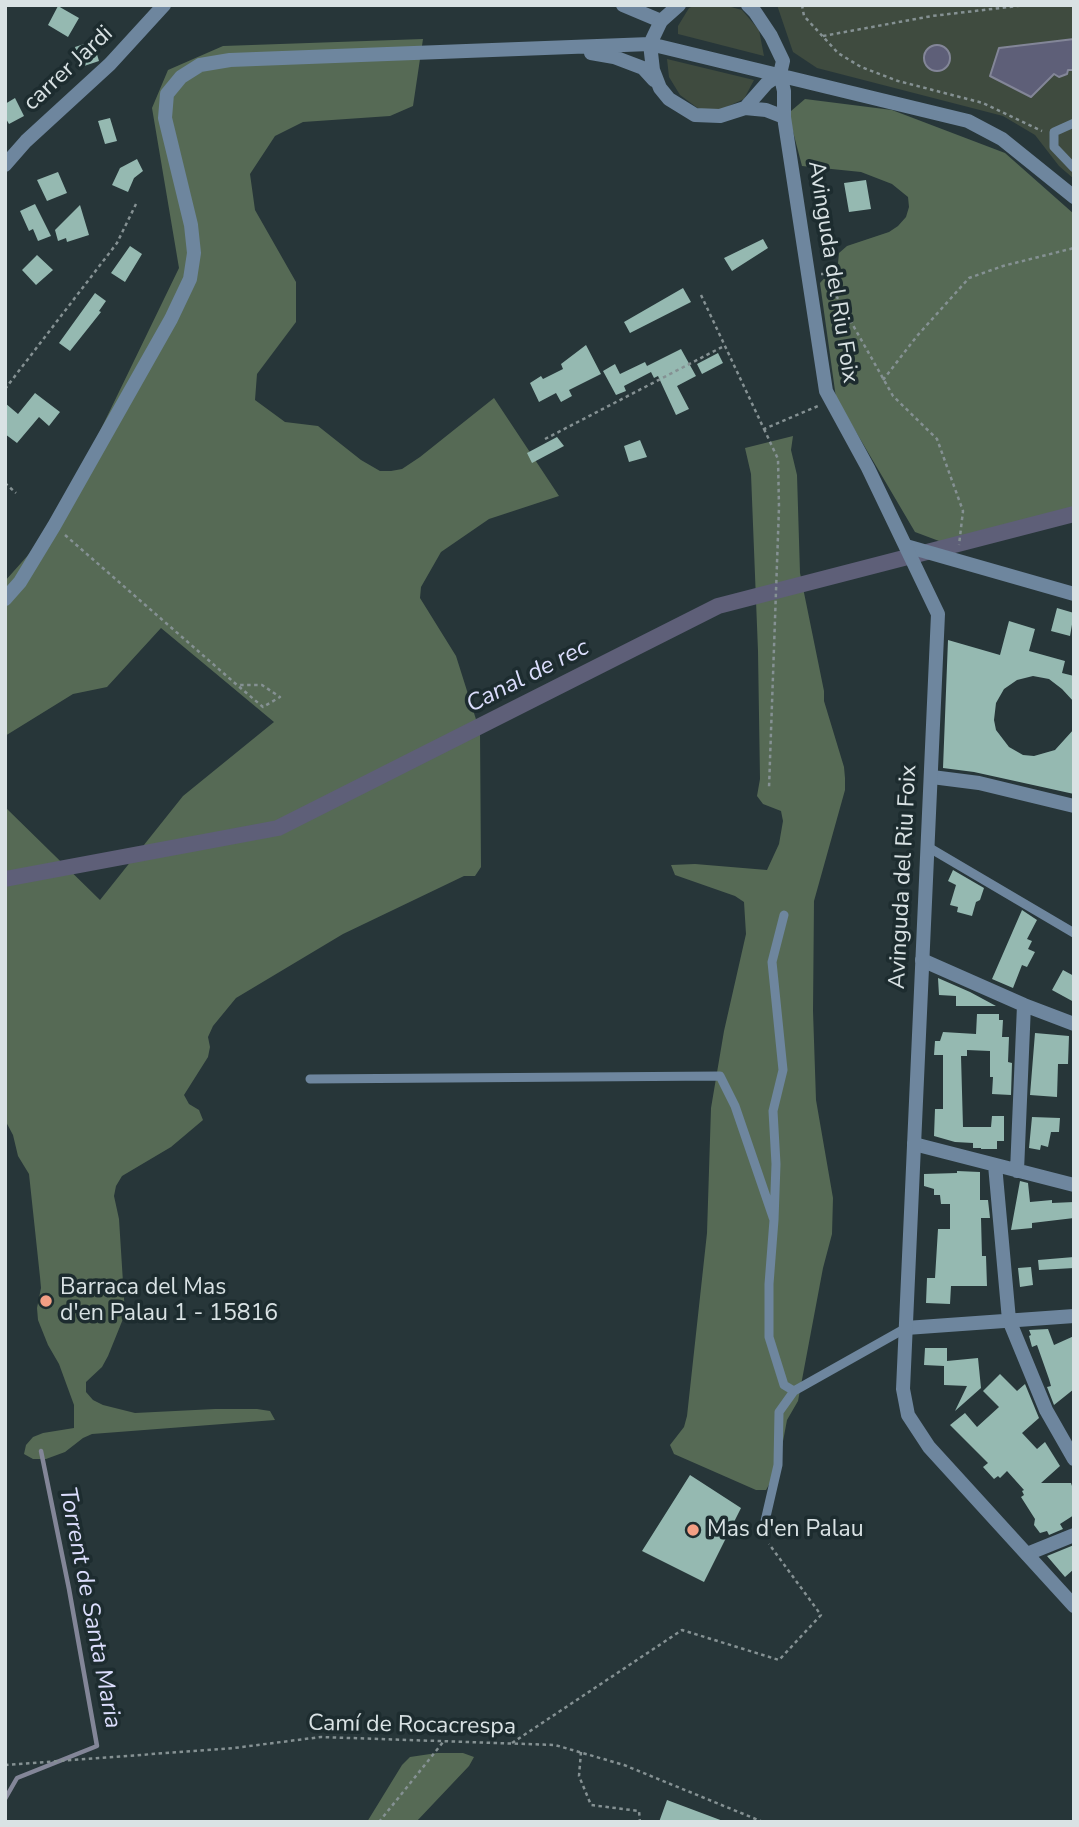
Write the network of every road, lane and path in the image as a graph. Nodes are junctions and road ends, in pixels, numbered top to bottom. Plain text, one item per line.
1 (164, 5) edge
2 (623, 5) edge
3 (679, 5) edge
4 (748, 5) edge
5 (802, 5) edge
6 (1026, 5) edge
7 (662, 21) junction
8 (823, 36) junction
9 (650, 44) junction
10 (562, 48) junction
11 (780, 74) junction
12 (660, 88) junction
13 (745, 108) junction
14 (784, 117) junction
15 (1074, 123) edge
16 (1054, 137) junction
17 (5, 165) edge
18 (1074, 168) edge
19 (1074, 197) edge
20 (136, 204) dead end
21 (1074, 248) edge
22 (808, 270) junction
23 (701, 295) dead end
24 (724, 346) junction
25 (883, 380) junction
26 (5, 389) edge
27 (831, 400) junction
28 (764, 429) junction
29 (545, 439) dead end
30 (5, 483) edge
31 (16, 493) dead end
32 (54, 526) junction
33 (906, 546) junction
34 (958, 561) junction
35 (1074, 594) edge
36 (5, 599) edge
37 (237, 685) junction
38 (932, 778) junction
39 (769, 788) dead end
40 (1074, 806) edge
41 (928, 847) junction
42 (784, 915) dead end
43 (1074, 933) edge
44 (922, 960) junction
45 (1024, 1005) junction
46 (1074, 1024) edge
47 (310, 1079) dead end
48 (914, 1144) junction
49 (995, 1165) junction
50 (1017, 1171) junction
51 (1074, 1185) edge
52 (774, 1220) junction
53 (1074, 1316) edge
54 (1009, 1320) junction
55 (906, 1328) junction
56 (794, 1391) junction
57 (1074, 1459) edge
58 (762, 1534) joint
59 (1074, 1535) edge
60 (1027, 1554) junction
61 (1074, 1606) edge
62 (444, 1741) junction
63 (512, 1743) junction
64 (581, 1752) junction
65 (5, 1765) edge
66 (379, 1822) edge
67 (640, 1822) edge
68 (763, 1822) edge

1 - 17 street, carrer Jardi
2 - 7 street
3 - 7 street
4 - 11 street, Avinguda del Riu Foix
5 - 8 path
6 - 8 path
7 - 9 street
8 - 16 path
9 - 10 street
9 - 11 street
9 - 12 street
10 - 12 street
10 - 32 street
11 - 13 street
11 - 14 street, Avinguda del Riu Foix
11 - 19 street
12 - 13 street
13 - 14 street
14 - 22 street, Avinguda del Riu Foix
15 - 16 lane
16 - 18 lane
20 - 26 path
21 - 25 path
22 - 25 path
22 - 27 street, Avinguda del Riu Foix
23 - 24 path
24 - 28 path
24 - 29 path
25 - 34 path
27 - 28 path
27 - 33 street, Avinguda del Riu Foix
28 - 39 path
30 - 31 path
32 - 36 street
32 - 37 path
33 - 34 street
33 - 38 street, Avinguda del Riu Foix
34 - 35 street
37 - 37 path
38 - 40 street
38 - 41 street, Avinguda del Riu Foix
41 - 43 lane
41 - 44 street, Avinguda del Riu Foix
42 - 52 lane
44 - 45 street
44 - 48 street, Avinguda del Riu Foix
45 - 46 street
45 - 50 street
47 - 52 lane
48 - 49 street
48 - 55 street, Avinguda del Riu Foix
49 - 50 street
49 - 54 street
50 - 51 street
52 - 56 lane
53 - 54 street
54 - 55 street
54 - 57 street
55 - 56 lane
55 - 60 street, Avinguda del Riu Foix
56 - 58 lane
58 - 63 path
59 - 60 street
60 - 61 street, Avinguda del Riu Foix
62 - 63 path, Camí de Rocacrespa
62 - 65 path, Camí de Rocacrespa
62 - 66 path
63 - 64 path, Camí de Rocacrespa
64 - 67 path
64 - 68 path, Camí de Rocacrespa

